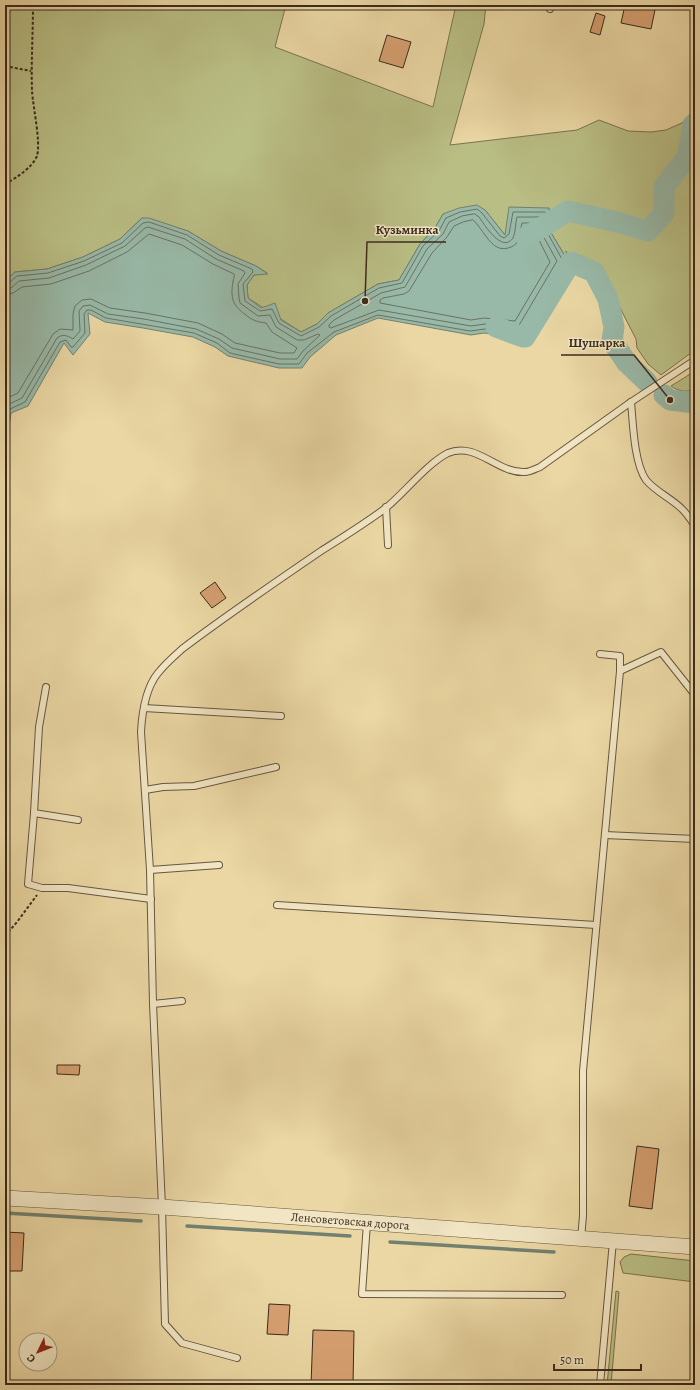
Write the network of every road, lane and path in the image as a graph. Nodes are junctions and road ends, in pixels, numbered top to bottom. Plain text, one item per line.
1 (33, 5) edge
2 (5, 66) edge
3 (32, 71) junction
4 (5, 184) edge
5 (695, 360) edge
6 (631, 402) junction
7 (386, 507) junction
8 (695, 526) edge
9 (388, 544) dead end
10 (600, 654) dead end
11 (620, 671) junction
12 (46, 687) dead end
13 (695, 695) edge
14 (144, 708) junction
15 (281, 716) dead end
16 (276, 767) dead end
17 (145, 790) junction
18 (34, 813) junction
19 (78, 820) dead end
20 (605, 835) junction
21 (695, 839) edge
22 (219, 865) dead end
23 (150, 870) junction
24 (42, 888) junction
25 (151, 899) junction
26 (277, 905) dead end
27 (596, 925) junction
28 (5, 936) edge
29 (182, 1001) dead end
30 (153, 1004) junction
31 (5, 1198) edge
32 (162, 1208) junction
33 (367, 1223) junction
34 (581, 1238) junction
35 (614, 1241) junction
36 (695, 1247) edge
37 (562, 1295) dead end
38 (237, 1358) dead end
39 (600, 1385) edge

1 - 3 path
2 - 3 path
3 - 4 path
5 - 6 lane
6 - 7 lane
6 - 8 lane
7 - 9 lane
7 - 14 lane
10 - 11 lane
11 - 13 lane
11 - 20 lane
12 - 18 lane
14 - 15 lane
14 - 17 lane
16 - 17 lane
17 - 23 lane
18 - 19 lane
18 - 24 lane
20 - 21 lane
20 - 27 lane
22 - 23 lane
23 - 25 lane
24 - 25 lane
24 - 28 path
25 - 30 lane
26 - 27 lane
27 - 34 lane
29 - 30 lane
30 - 32 lane
31 - 32 street, Ленсоветовская дорога
32 - 33 street, Ленсоветовская дорога
32 - 38 lane
33 - 34 street, Ленсоветовская дорога
33 - 37 lane
34 - 35 street, Ленсоветовская дорога
35 - 36 street, Ленсоветовская дорога
35 - 39 lane

